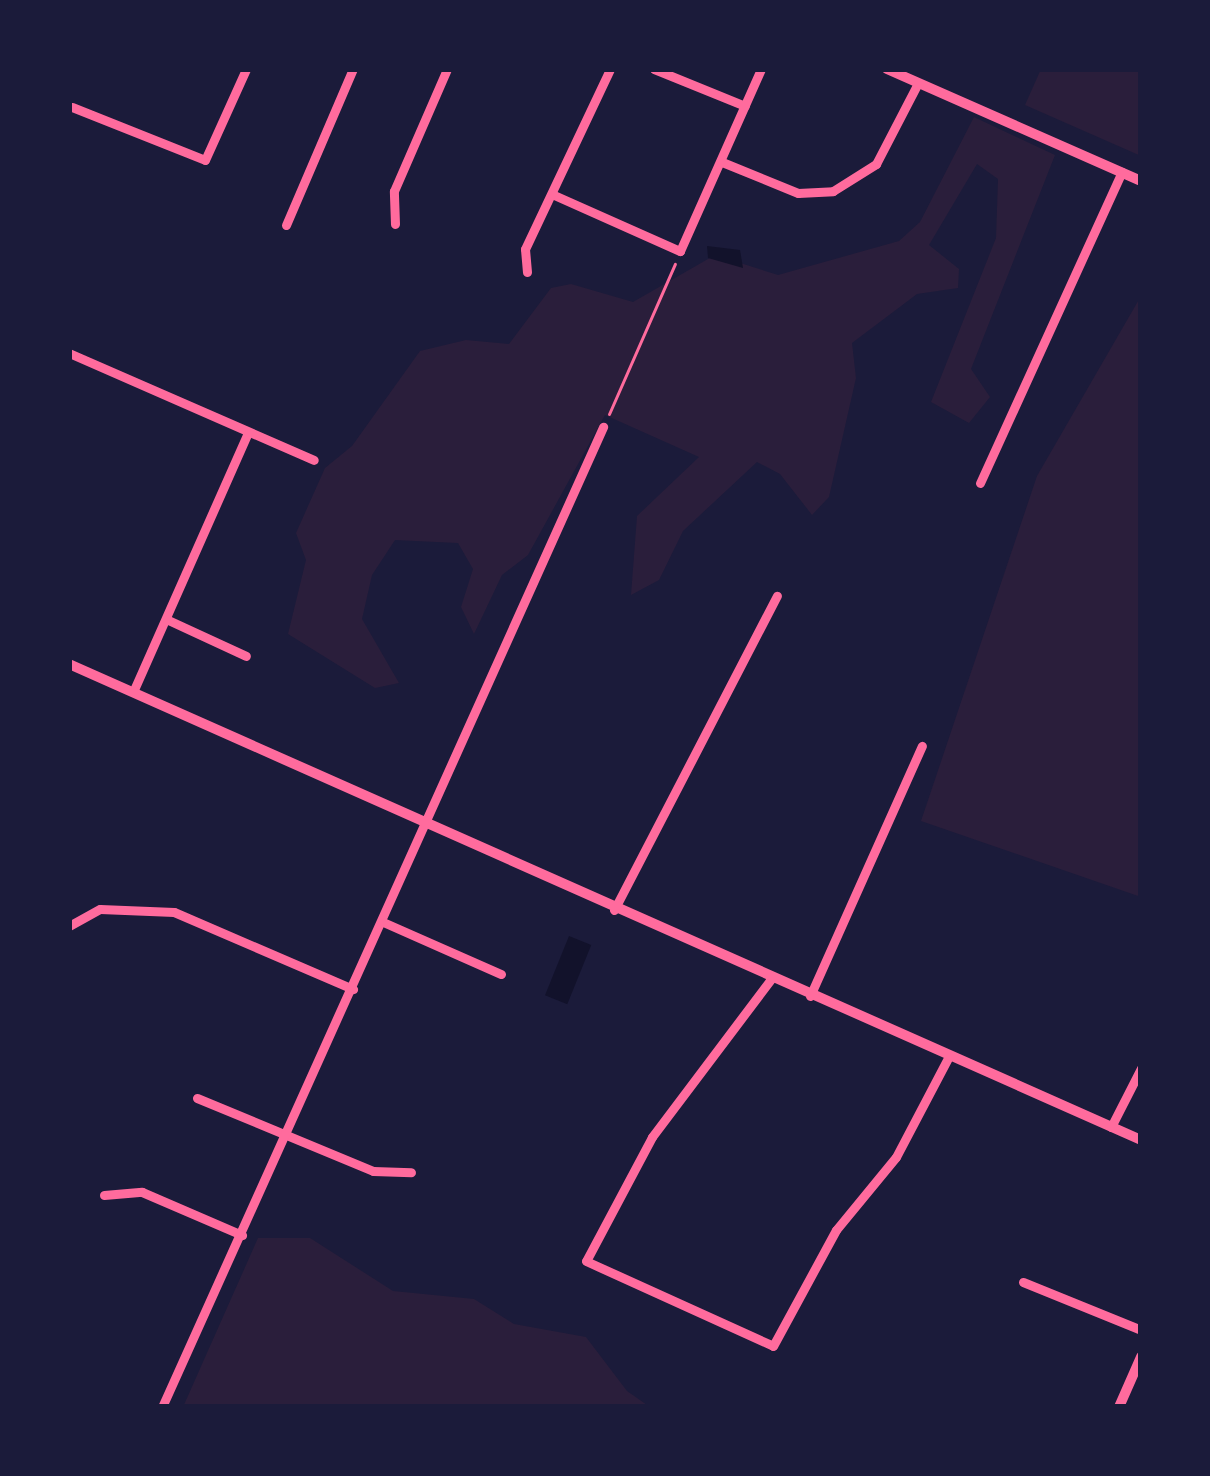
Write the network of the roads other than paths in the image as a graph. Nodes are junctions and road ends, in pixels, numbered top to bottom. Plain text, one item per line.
1 (246, 69) edge
2 (353, 69) edge
3 (447, 69) edge
4 (610, 69) edge
5 (654, 69) edge
6 (760, 69) edge
7 (887, 69) edge
8 (918, 83) junction
9 (72, 106) edge
10 (745, 106) junction
11 (722, 162) junction
12 (1122, 172) junction
13 (1141, 181) edge
14 (554, 195) junction
15 (395, 224) dead end
16 (286, 225) dead end
17 (527, 272) dead end
18 (69, 353) edge
19 (603, 427) road end
20 (248, 434) junction
21 (314, 460) dead end
22 (980, 483) dead end
23 (777, 596) dead end
24 (166, 619) junction
25 (246, 656) dead end
26 (69, 664) edge
27 (133, 692) junction
28 (922, 746) dead end
29 (425, 828) junction
30 (614, 910) junction
31 (383, 922) junction
32 (69, 926) edge
33 (501, 974) dead end
34 (771, 980) junction
35 (353, 988) junction
36 (810, 996) junction
37 (948, 1058) junction
38 (1141, 1068) edge
39 (197, 1098) dead end
40 (1111, 1126) junction
41 (288, 1137) junction
42 (1141, 1140) edge
43 (411, 1172) dead end
44 (104, 1195) dead end
45 (242, 1234) junction
46 (1023, 1282) dead end
47 (1141, 1330) edge
48 (1140, 1359) edge
49 (162, 1407) edge
50 (1119, 1407) edge

1 - 9 street
2 - 16 street
3 - 15 street
4 - 14 street
5 - 10 street
6 - 10 street
7 - 8 street
8 - 11 street
8 - 12 street
10 - 11 street
11 - 14 street
12 - 13 street
12 - 22 street
14 - 17 street
18 - 20 street
19 - 29 street
20 - 21 street
20 - 24 street
23 - 30 street
24 - 25 street
24 - 27 street
26 - 27 street
27 - 29 street
28 - 36 street
29 - 30 street
29 - 31 street
30 - 34 street
31 - 33 street
31 - 35 street
32 - 35 street
34 - 36 street
34 - 37 street
35 - 41 street
36 - 37 street
37 - 40 street
38 - 40 street
39 - 41 street
40 - 42 street
41 - 43 street
41 - 45 street
44 - 45 street
45 - 49 street
46 - 47 street
48 - 50 street

